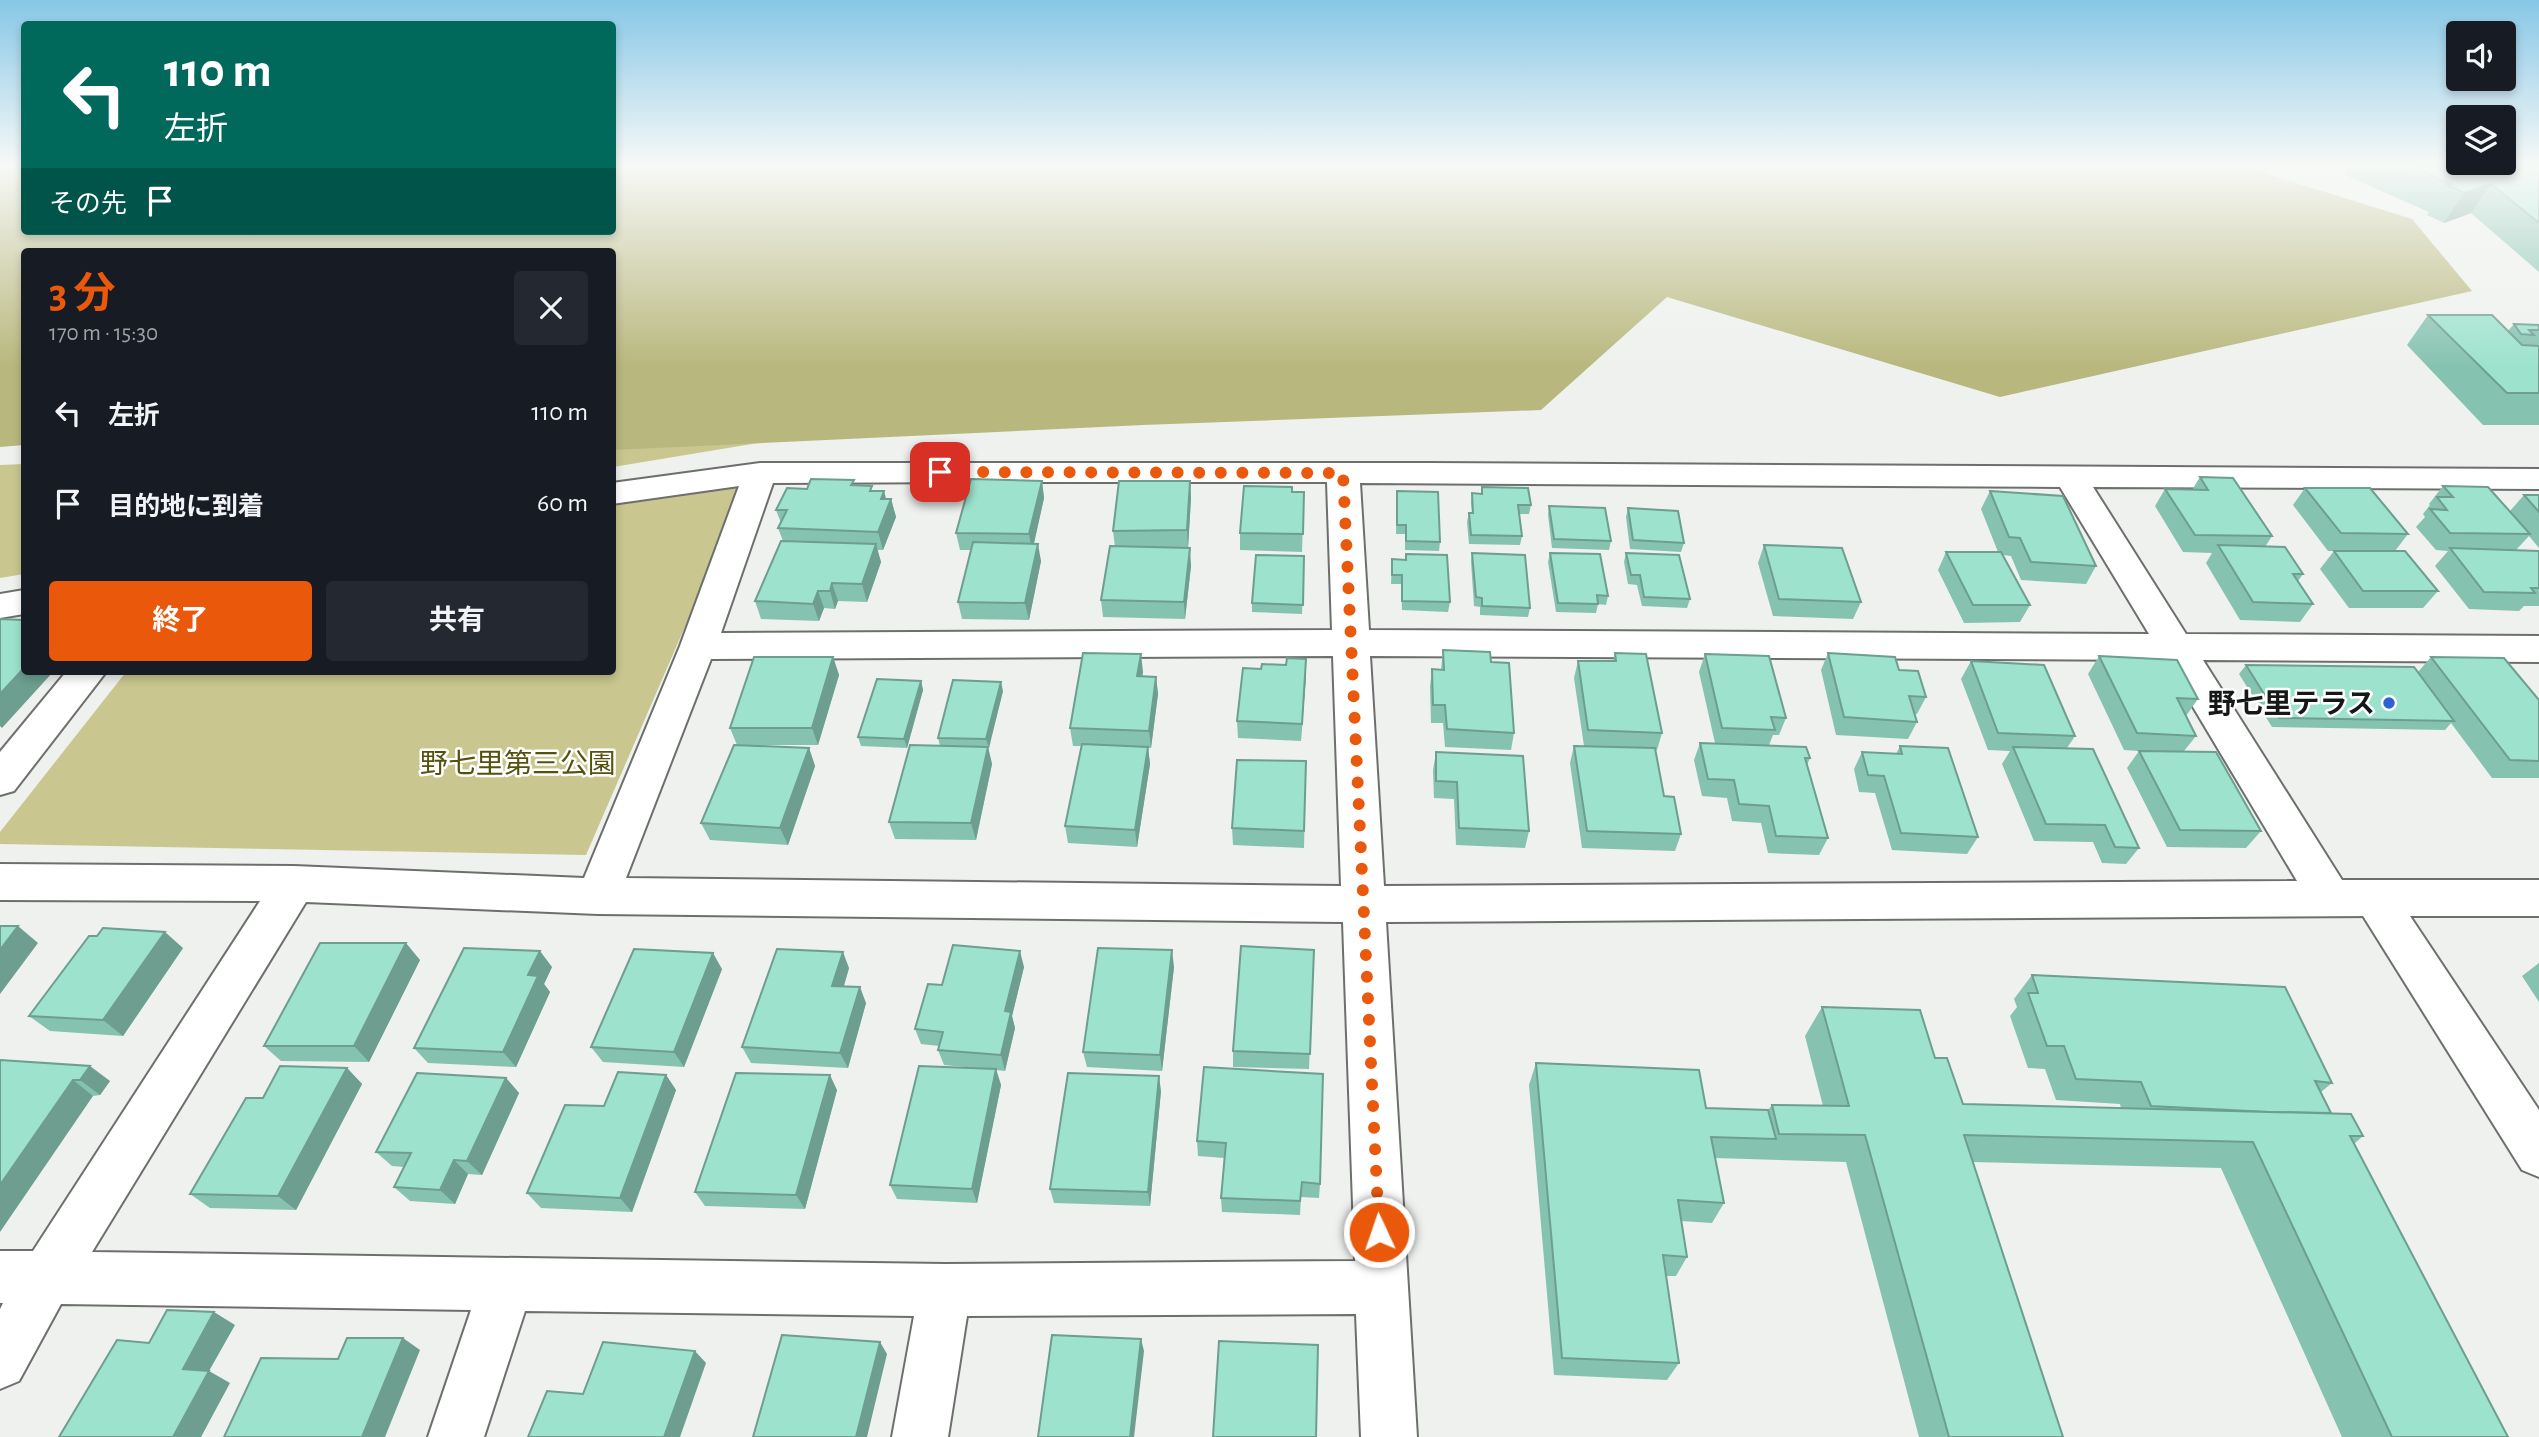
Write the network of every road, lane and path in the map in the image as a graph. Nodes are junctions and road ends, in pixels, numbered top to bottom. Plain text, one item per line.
1 (760, 473) junction
2 (1343, 473) junction
3 (2071, 478) junction
4 (2539, 479) edge
5 (616, 493) edge
6 (21, 602) edge
7 (0, 606) edge
8 (1352, 643) junction
9 (698, 646) junction
10 (2174, 648) junction
11 (2539, 649) edge
12 (85, 675) edge
13 (0, 780) edge
14 (0, 882) edge
15 (294, 884) junction
16 (597, 896) junction
17 (2375, 898) junction
18 (2539, 898) edge
19 (2330, 899) junction
20 (1363, 904) junction
21 (2539, 1153) edge
22 (24, 1277) edge
23 (507, 1283) junction
24 (1382, 1287) junction
25 (945, 1290) junction
26 (0, 1362) edge
27 (456, 1437) edge
28 (920, 1437) edge
29 (1389, 1437) edge

1 - 2 street
1 - 5 street
1 - 9 street
2 - 3 street
2 - 8 street
3 - 4 street
3 - 10 street
6 - 7 street
8 - 9 street
8 - 10 street
8 - 20 street
9 - 16 street
10 - 11 street
10 - 19 street
12 - 13 street
14 - 15 street
15 - 16 street
15 - 22 street
16 - 20 street
17 - 18 street
17 - 19 street
17 - 21 street
19 - 20 street
20 - 24 street
22 - 23 street
22 - 26 street
23 - 25 street
23 - 27 street
24 - 25 street
24 - 29 street
25 - 28 street

